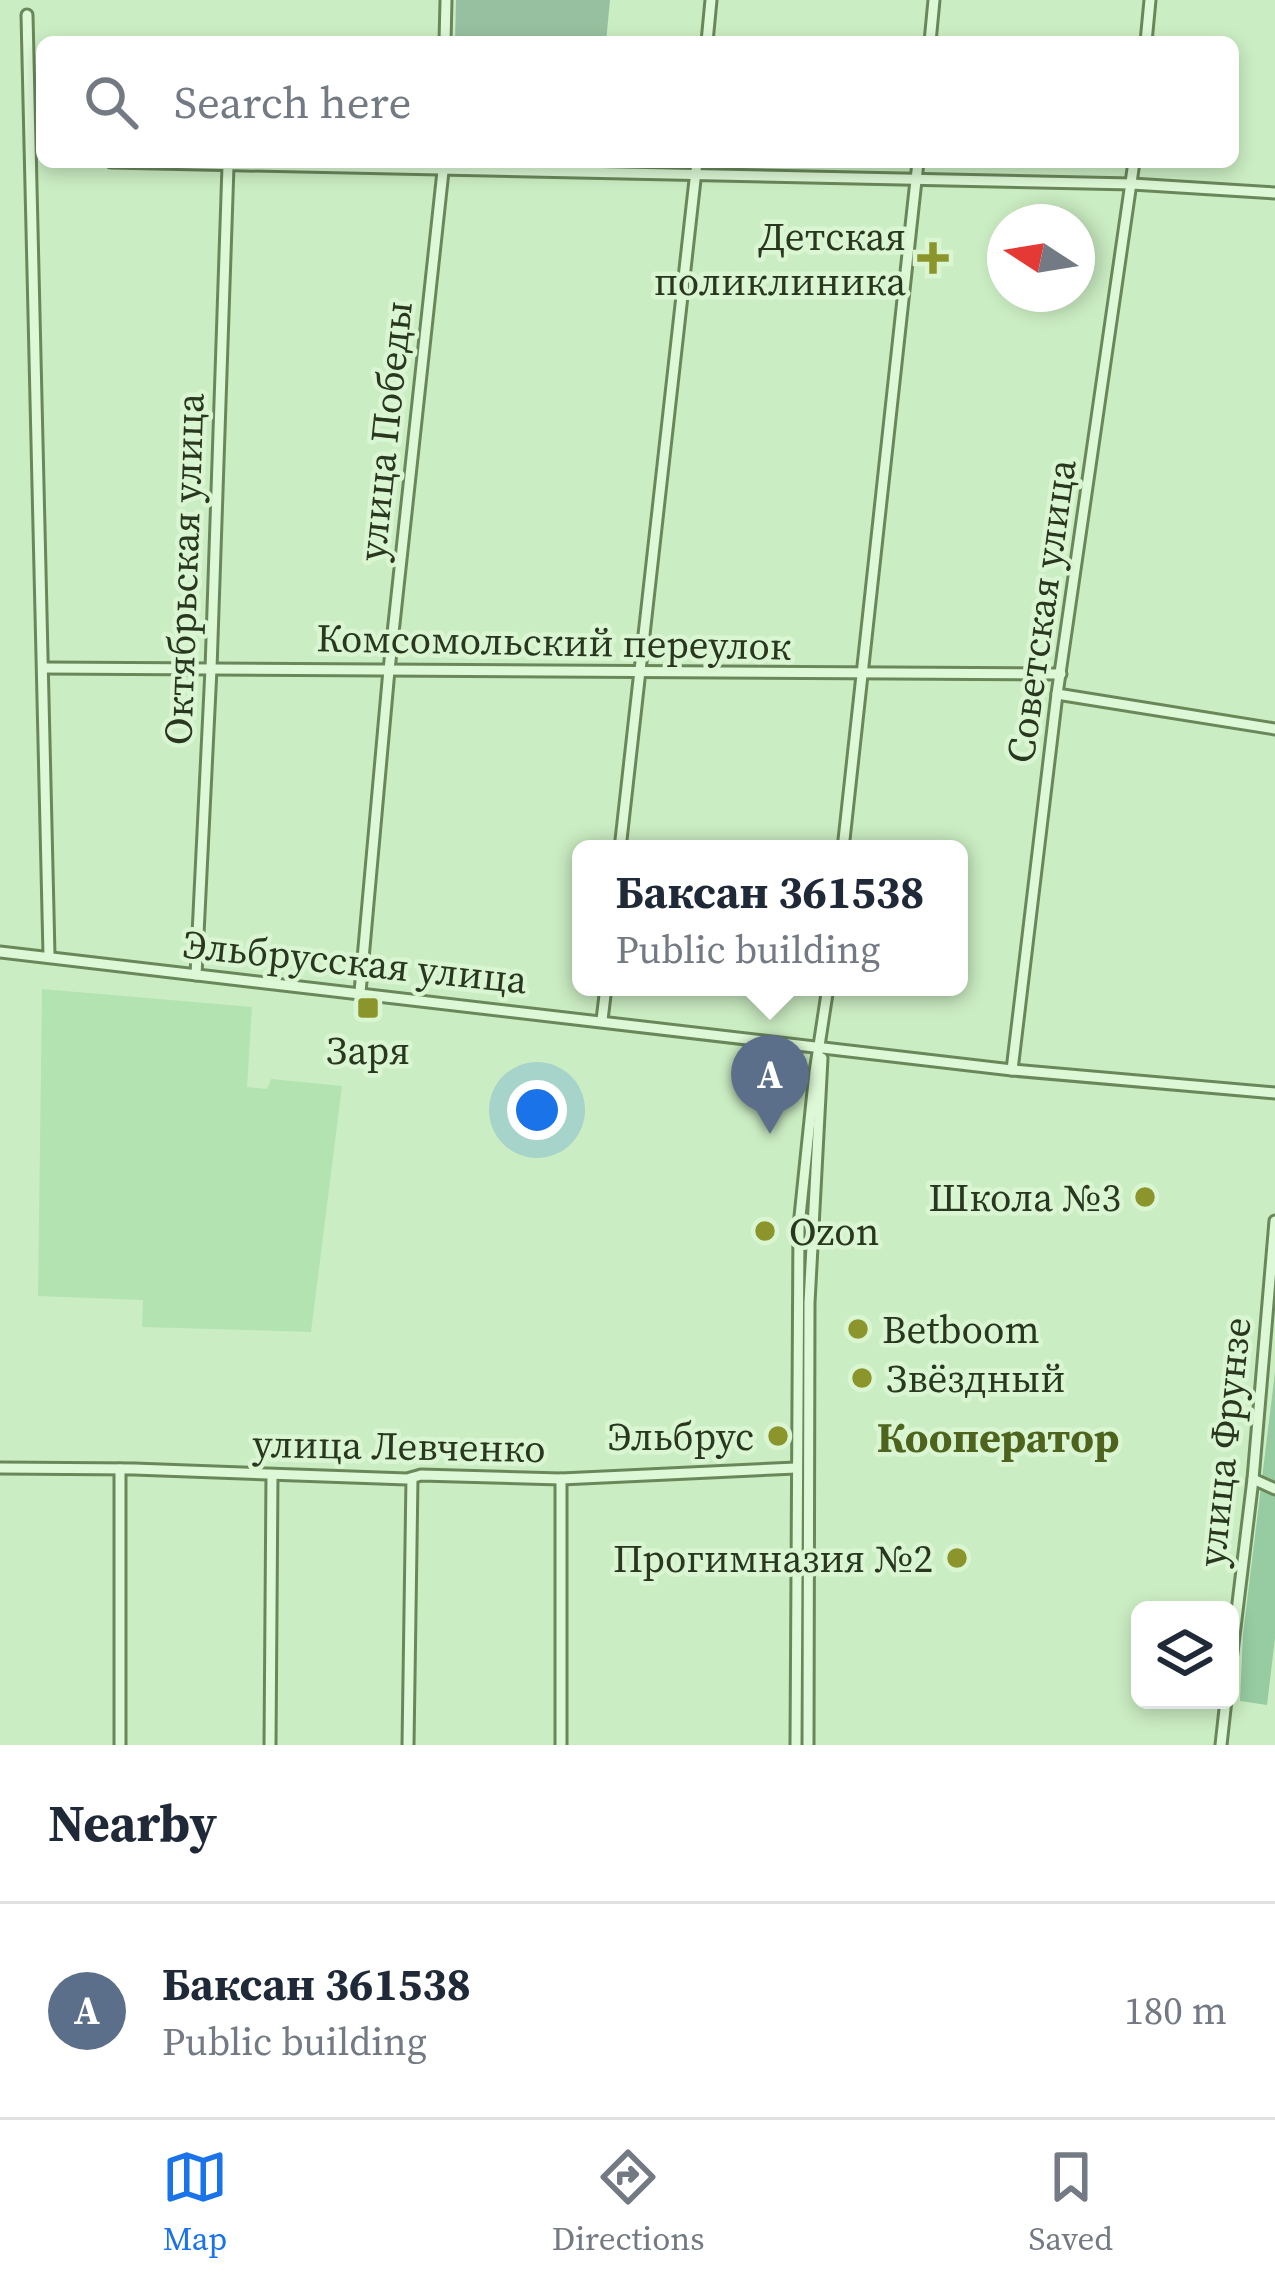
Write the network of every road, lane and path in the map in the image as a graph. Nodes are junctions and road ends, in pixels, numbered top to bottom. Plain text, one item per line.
1 (446, 0) edge
2 (710, 0) edge
3 (934, 0) edge
4 (1150, 0) edge
5 (27, 15) dead end
6 (445, 36) edge
7 (707, 36) edge
8 (931, 36) edge
9 (1147, 36) edge
10 (36, 145) edge
11 (37, 168) edge
12 (228, 168) edge
13 (444, 168) edge
14 (697, 168) edge
15 (917, 168) edge
16 (1133, 168) edge
17 (916, 179) junction
18 (1132, 184) junction
19 (1275, 193) edge
20 (45, 668) junction
21 (211, 669) junction
22 (389, 670) junction
23 (863, 673) junction
24 (638, 674) junction
25 (1061, 674) junction
26 (1057, 694) junction
27 (1275, 729) edge
28 (621, 840) edge
29 (844, 840) edge
30 (0, 952) edge
31 (50, 955) junction
32 (196, 975) junction
33 (360, 992) junction
34 (605, 996) edge
35 (827, 996) edge
36 (602, 1020) junction
37 (822, 1046) junction
38 (1012, 1070) junction
39 (1275, 1093) edge
40 (1275, 1221) edge
41 (0, 1468) edge
42 (796, 1468) junction
43 (120, 1469) junction
44 (272, 1475) junction
45 (412, 1478) junction
46 (560, 1479) junction
47 (1253, 1479) junction
48 (1275, 1490) edge
49 (1238, 1601) edge
50 (1225, 1709) edge
51 (120, 1745) edge
52 (270, 1745) edge
53 (408, 1745) edge
54 (561, 1745) edge
55 (796, 1745) edge
56 (808, 1745) edge
57 (1221, 1745) edge

1 - 6 street
2 - 7 street
3 - 8 street
4 - 9 street
5 - 10 street
11 - 20 street
12 - 21 street, Октябрьская улица
13 - 22 street, улица Победы
14 - 17 street
14 - 24 street
15 - 17 street
16 - 18 street, Советская улица
17 - 18 street
17 - 23 street
18 - 19 street
18 - 25 street, Советская улица
20 - 21 street, Комсомольский переулок
20 - 31 street
21 - 22 street, Комсомольский переулок
21 - 32 street, Октябрьская улица
22 - 24 street, Комсомольский переулок
22 - 33 street, улица Победы
23 - 24 street, Комсомольский переулок
23 - 25 street, Комсомольский переулок
23 - 29 street
24 - 28 street
25 - 26 street, Советская улица
26 - 27 street
26 - 38 street, Советская улица
30 - 31 street, Эльбрусская улица
31 - 32 street, Эльбрусская улица
32 - 33 street, Эльбрусская улица
33 - 36 street, Эльбрусская улица
34 - 36 street
35 - 37 street
36 - 37 street, Эльбрусская улица
37 - 38 street, Эльбрусская улица
37 - 42 street
37 - 56 street
38 - 39 street, Эльбрусская улица
40 - 47 street, улица Фрунзе
41 - 43 street, улица Левченко
42 - 46 street, улица Левченко
42 - 55 street
43 - 44 street, улица Левченко
43 - 51 street
44 - 45 street, улица Левченко
44 - 52 street
45 - 46 street, улица Левченко
45 - 53 street
46 - 54 street
47 - 48 street
47 - 49 street, улица Фрунзе
50 - 57 street

